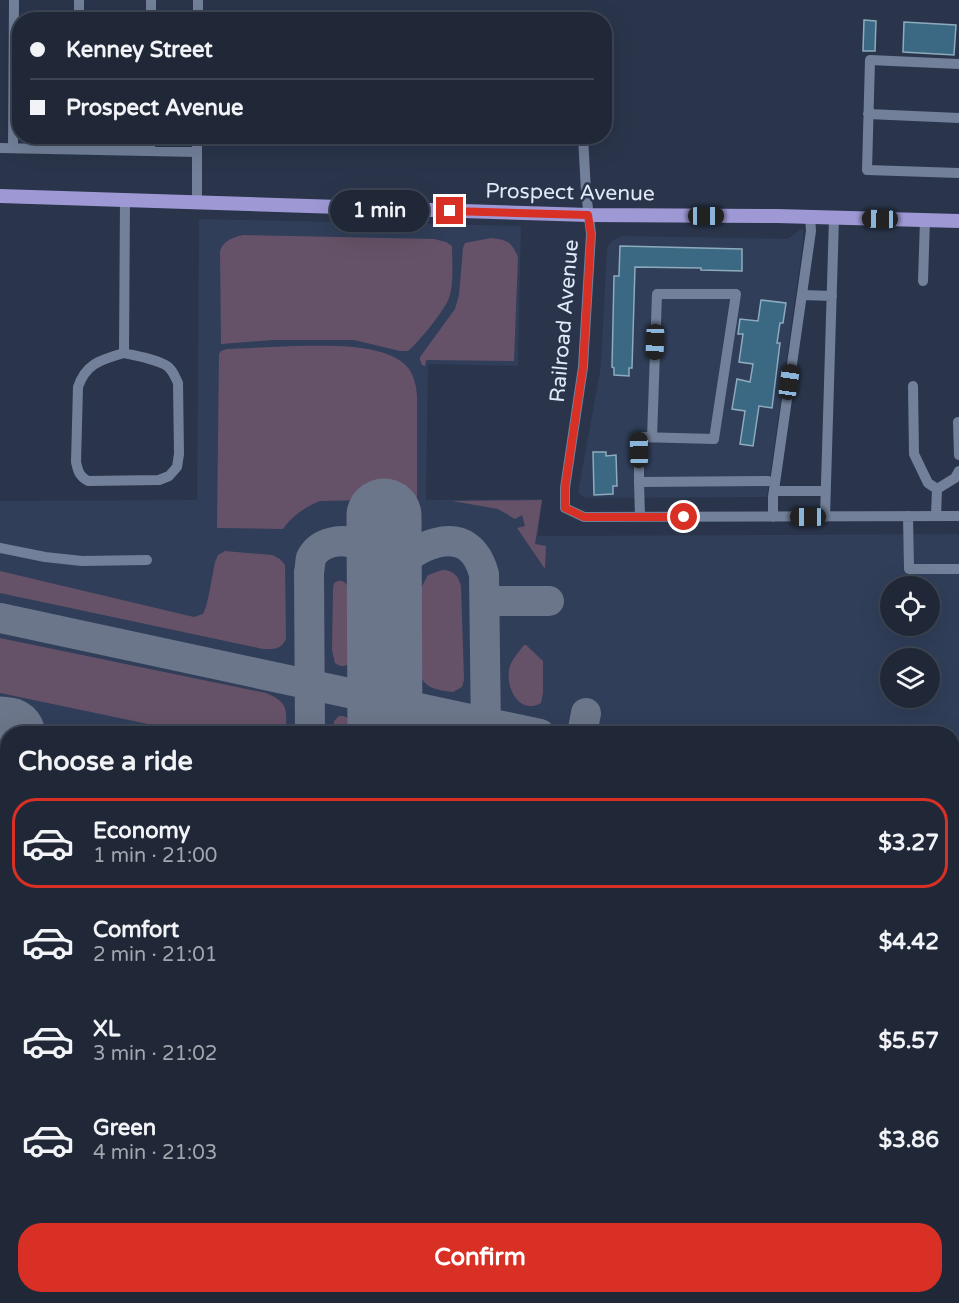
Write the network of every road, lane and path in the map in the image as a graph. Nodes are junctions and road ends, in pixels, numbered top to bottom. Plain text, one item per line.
1 (959, 64) edge
2 (868, 114) junction
3 (959, 118) edge
4 (13, 144) edge
5 (79, 144) edge
6 (150, 144) edge
7 (197, 144) edge
8 (583, 144) edge
9 (0, 148) edge
10 (13, 148) junction
11 (79, 149) junction
12 (150, 151) junction
13 (197, 152) junction
14 (959, 173) edge
15 (0, 196) edge
16 (125, 200) junction
17 (197, 203) junction
18 (588, 215) junction
19 (810, 217) junction
20 (834, 218) junction
21 (925, 220) junction
22 (959, 221) edge
23 (923, 281) dead end
24 (801, 295) junction
25 (832, 296) junction
26 (124, 353) junction
27 (913, 386) dead end
28 (958, 422) edge
29 (652, 438) junction
30 (959, 455) edge
31 (959, 471) edge
32 (639, 482) junction
33 (771, 486) junction
34 (937, 489) junction
35 (826, 491) junction
36 (908, 516) junction
37 (936, 516) junction
38 (959, 516) edge
39 (639, 517) junction
40 (773, 517) junction
41 (825, 517) junction
42 (0, 548) edge
43 (147, 560) dead end
44 (959, 569) edge

1 - 2 street
2 - 3 street
2 - 14 street
4 - 10 street
5 - 11 street
6 - 12 street
7 - 13 street
8 - 18 street, Railroad Avenue
9 - 10 street
10 - 11 street
11 - 12 street
12 - 13 street
13 - 17 street
15 - 16 main road, Prospect Avenue
16 - 17 main road, Prospect Avenue
16 - 26 street
17 - 18 main road, Prospect Avenue
18 - 19 main road, Prospect Avenue
18 - 39 street, Railroad Avenue
19 - 20 main road, Prospect Avenue
19 - 24 street
20 - 21 main road, Prospect Avenue
20 - 25 street
21 - 22 main road, Prospect Avenue
21 - 23 street
24 - 25 street
24 - 33 street
25 - 35 street
26 - 26 street
27 - 34 street
28 - 30 street
29 - 29 street
29 - 32 street
31 - 34 street
32 - 33 street
32 - 39 street
33 - 35 street
33 - 40 street
34 - 37 street
35 - 41 street
36 - 37 street
36 - 41 street
36 - 44 street
37 - 38 street
39 - 40 street
40 - 41 street
42 - 43 street

